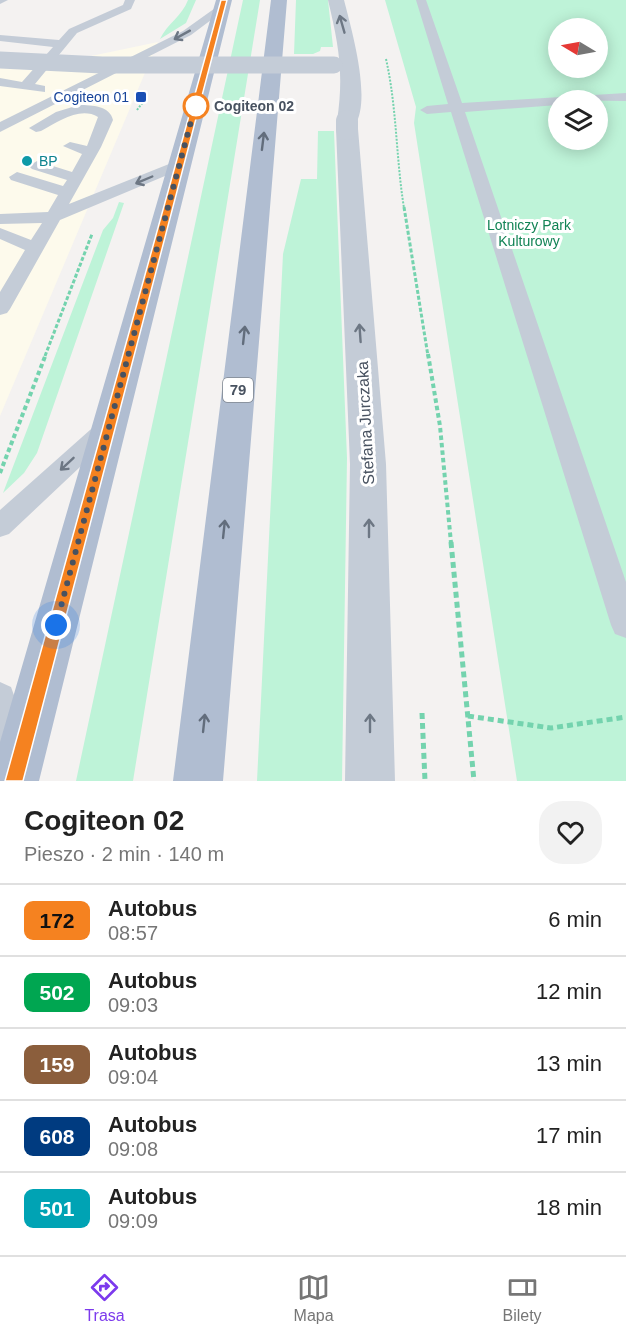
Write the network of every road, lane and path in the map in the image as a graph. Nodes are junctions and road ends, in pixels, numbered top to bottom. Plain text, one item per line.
1 (130, 0) edge
2 (279, 0) edge
3 (336, 0) edge
4 (421, 0) edge
5 (223, 4) edge
6 (0, 38) edge
7 (62, 44) junction
8 (386, 56) dead end
9 (0, 60) edge
10 (342, 65) junction
11 (0, 82) edge
12 (26, 86) junction
13 (64, 95) junction
14 (626, 97) edge
15 (608, 98) edge
16 (548, 102) edge
17 (457, 108) junction
18 (427, 110) dead end
19 (388, 125) dead end
20 (395, 125) junction
21 (0, 128) edge
22 (36, 128) dead end
23 (70, 146) dead end
24 (53, 156) dead end
25 (179, 165) junction
26 (37, 166) dead end
27 (82, 167) junction
28 (17, 177) dead end
29 (52, 217) junction
30 (0, 219) edge
31 (95, 225) dead end
32 (0, 233) edge
33 (18, 240) junction
34 (0, 252) edge
35 (33, 255) junction
36 (6, 278) dead end
37 (0, 309) edge
38 (110, 425) junction
39 (0, 474) edge
40 (0, 526) edge
41 (626, 625) edge
42 (0, 698) edge
43 (468, 716) junction
44 (626, 717) edge
45 (17, 770) edge
46 (198, 781) edge
47 (370, 781) edge
48 (474, 781) edge

1 - 7 lane
46 -> 2 main road, 79
10 -> 3 street, Stefana Jurczaka
4 - 17 lane
5 -> 13 lane
5 - 25 main road
6 - 7 lane
7 - 12 lane
8 - 20 path
9 - 10 street, bridge
47 -> 10 street, Stefana Jurczaka
11 - 12 lane
12 - 13 lane
13 - 21 lane
14 - 15 lane
16 - 17 lane
17 - 18 lane
17 - 41 lane
19 - 20 path
20 - 43 path
22 - 27 lane
23 - 27 lane
24 - 27 lane
25 -> 29 lane
25 - 38 main road
26 - 27 lane
27 - 28 lane
27 - 29 lane
29 - 30 lane
29 - 35 lane
31 - 39 path
32 - 33 lane
33 - 34 lane
33 - 35 lane
35 - 36 lane
35 - 37 lane
38 -> 40 lane
38 - 45 main road
42 - 45 lane
43 - 44 path
43 - 48 path

